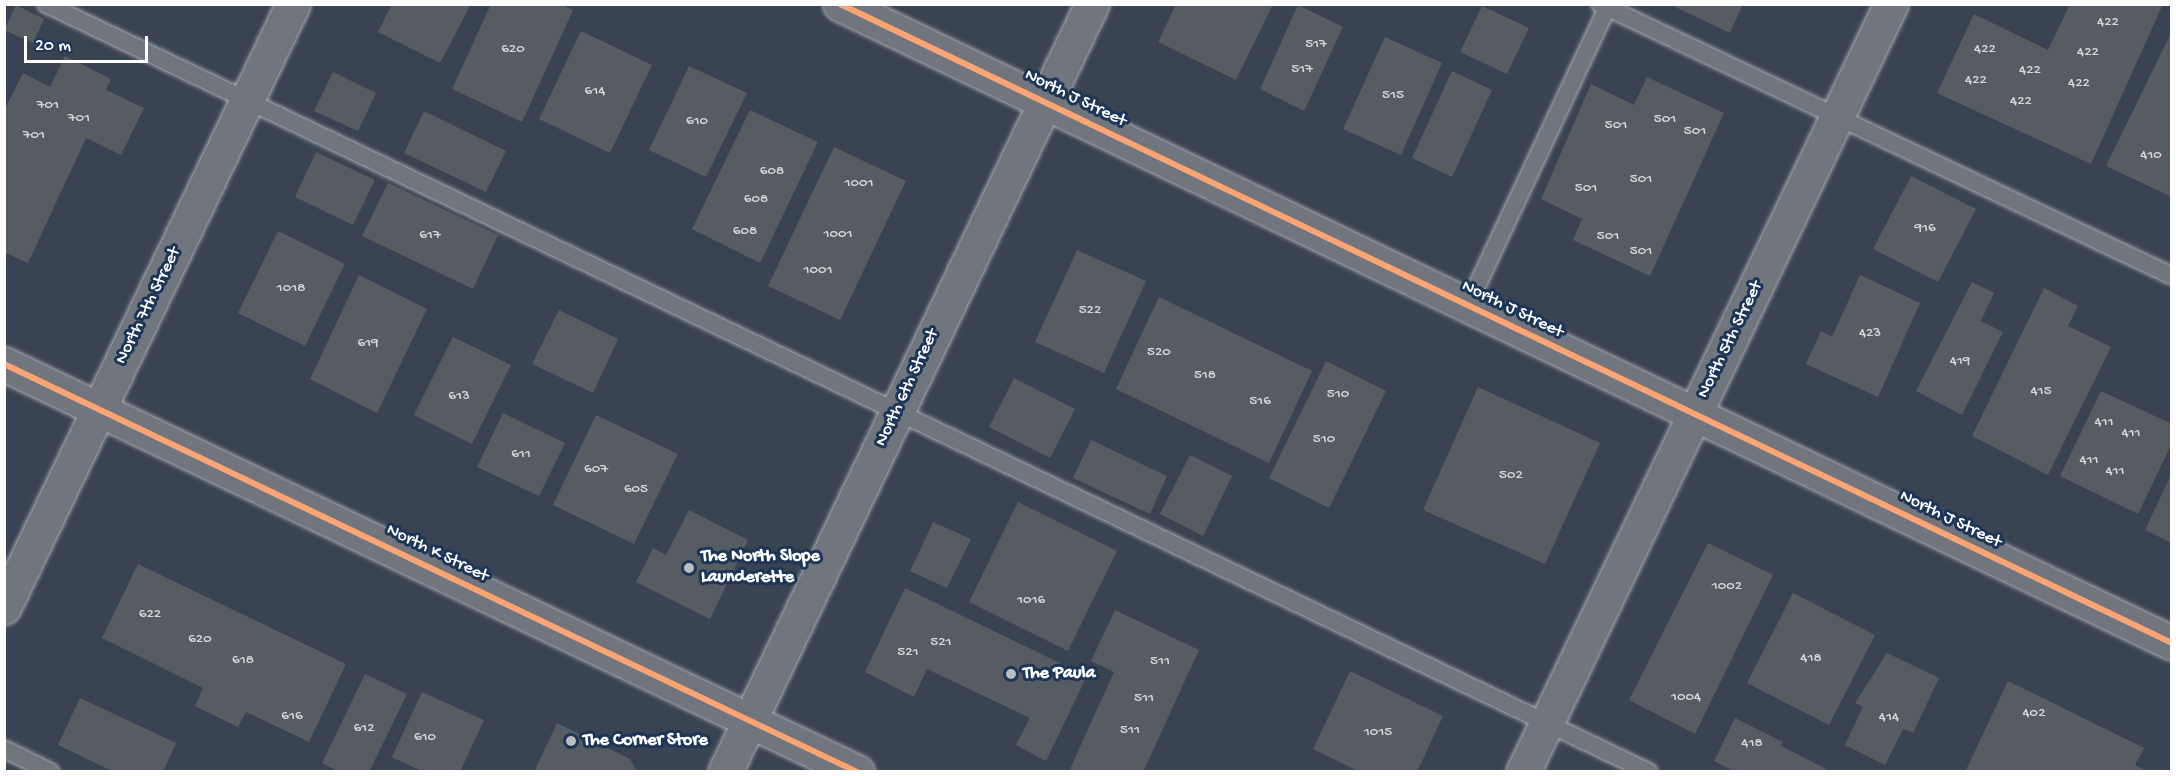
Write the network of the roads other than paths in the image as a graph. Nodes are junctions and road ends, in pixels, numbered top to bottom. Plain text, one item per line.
1 (46, 4) edge
2 (293, 4) edge
3 (840, 4) edge
4 (1092, 4) edge
5 (1891, 4) edge
6 (1603, 6) edge
7 (246, 101) junction
8 (1045, 101) junction
9 (1837, 117) junction
10 (2172, 276) edge
11 (1468, 305) junction
12 (4, 364) edge
13 (99, 409) junction
14 (897, 412) junction
15 (1695, 414) junction
16 (4, 607) edge
17 (2172, 643) edge
18 (749, 721) junction
19 (1546, 723) junction
20 (4, 749) edge
21 (51, 771) edge
22 (725, 771) edge
23 (857, 771) edge
24 (1523, 771) edge
25 (1648, 771) edge

1 - 7 lane
2 - 7 street, North 7th Street
3 - 8 street, North J Street
4 - 8 street, North 6th Street
5 - 9 street, North 5th Street
6 - 9 lane
6 - 11 lane
7 - 13 street, North 7th Street
7 - 14 lane
8 - 11 street, North J Street
8 - 14 street, North 6th Street
9 - 10 lane
9 - 15 street, North 5th Street
11 - 15 street, North J Street
12 - 13 street, North K Street
13 - 16 street, North 7th Street
13 - 18 street, North K Street
14 - 18 street, North 6th Street
14 - 19 lane
15 - 17 street, North J Street
15 - 19 street, North 5th Street
18 - 22 street, North 6th Street
18 - 23 street, North K Street
19 - 24 street, North 5th Street
19 - 25 lane
20 - 21 lane

